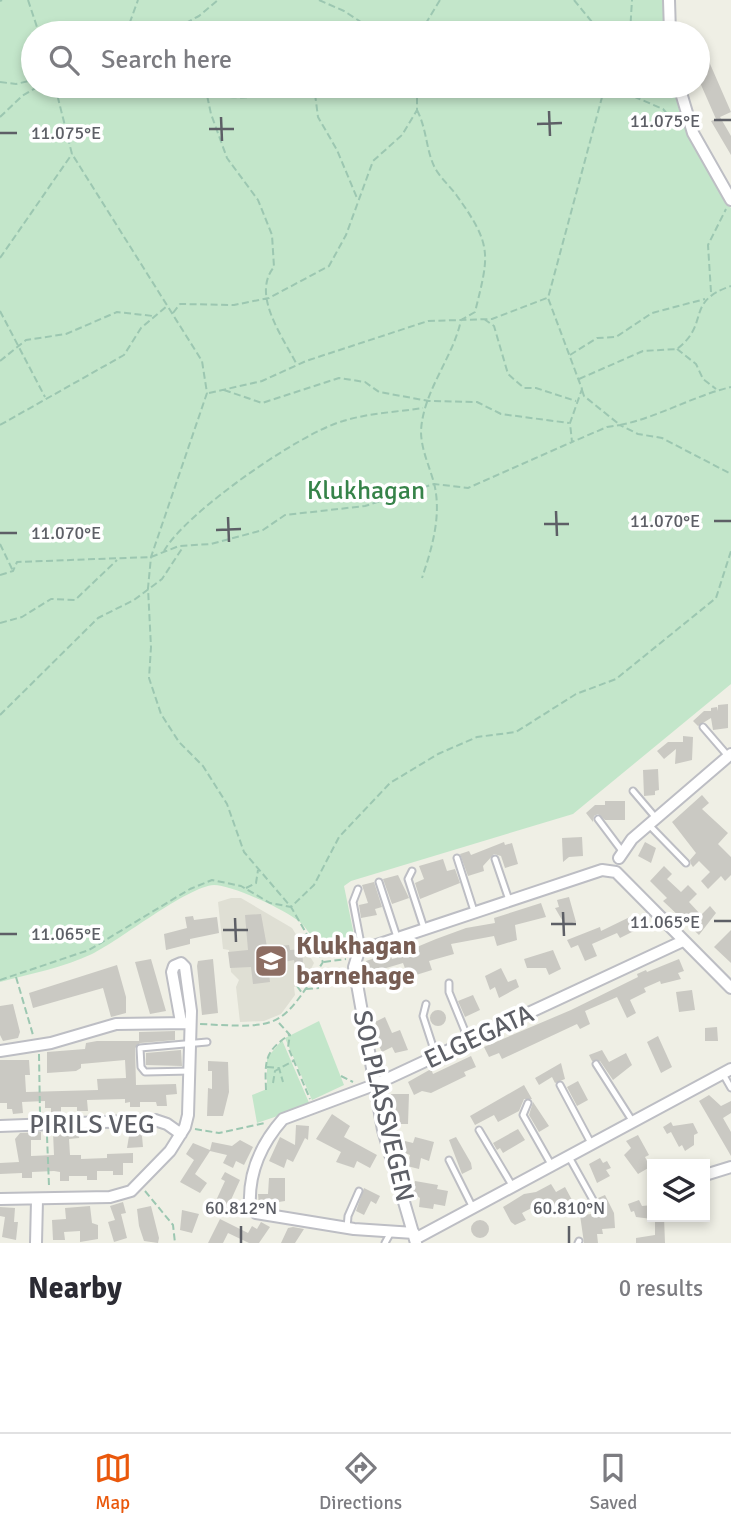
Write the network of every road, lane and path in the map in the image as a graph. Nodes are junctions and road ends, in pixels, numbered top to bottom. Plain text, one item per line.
1 (28, 0) edge
2 (138, 0) edge
3 (218, 0) edge
4 (319, 0) edge
5 (440, 0) edge
6 (574, 0) edge
7 (632, 0) edge
8 (669, 0) edge
9 (35, 21) edge
10 (130, 21) edge
11 (190, 21) edge
12 (359, 21) edge
13 (427, 21) edge
14 (591, 21) edge
15 (631, 21) edge
16 (670, 21) edge
17 (0, 82) edge
18 (21, 83) edge
19 (21, 97) edge
20 (58, 98) edge
21 (209, 98) edge
22 (316, 98) edge
23 (417, 98) edge
24 (602, 98) edge
25 (637, 98) edge
26 (683, 98) edge
27 (417, 110) junction
28 (0, 117) edge
29 (689, 120) junction
30 (72, 154) junction
31 (357, 199) junction
32 (731, 202) edge
33 (0, 258) edge
34 (731, 286) edge
35 (711, 293) junction
36 (548, 298) junction
37 (265, 299) junction
38 (706, 299) junction
39 (168, 305) junction
40 (0, 311) edge
41 (172, 313) junction
42 (154, 316) junction
43 (483, 319) junction
44 (461, 320) junction
45 (19, 345) junction
46 (677, 349) junction
47 (569, 356) junction
48 (0, 361) edge
49 (297, 365) junction
50 (578, 380) junction
51 (731, 387) edge
52 (582, 389) junction
53 (224, 390) junction
54 (717, 390) junction
55 (206, 393) junction
56 (46, 398) junction
57 (429, 401) junction
58 (578, 401) junction
59 (424, 408) junction
60 (570, 423) junction
61 (0, 425) edge
62 (620, 425) junction
63 (572, 442) junction
64 (731, 474) edge
65 (434, 484) junction
66 (0, 544) edge
67 (184, 545) junction
68 (731, 551) edge
69 (163, 552) junction
70 (151, 556) junction
71 (119, 559) junction
72 (13, 570) junction
73 (0, 575) edge
74 (422, 578) dead end
75 (148, 588) junction
76 (0, 623) edge
77 (0, 715) edge
78 (703, 727) dead end
79 (730, 755) edge
80 (633, 791) dead end
81 (598, 819) dead end
82 (652, 821) junction
83 (620, 854) joint
84 (457, 858) dead end
85 (495, 859) dead end
86 (685, 863) dead end
87 (258, 869) junction
88 (412, 871) dead end
89 (379, 882) dead end
90 (246, 888) junction
91 (358, 889) dead end
92 (509, 900) junction
93 (291, 907) junction
94 (474, 911) junction
95 (424, 928) junction
96 (397, 937) junction
97 (683, 941) junction
98 (362, 949) junction
99 (407, 950) dead end
100 (355, 959) junction
101 (323, 962) junction
102 (16, 976) junction
103 (0, 980) edge
104 (449, 982) dead end
105 (297, 986) dead end
106 (319, 988) dead end
107 (731, 988) edge
108 (306, 989) junction
109 (302, 994) junction
110 (426, 1004) dead end
111 (278, 1022) junction
112 (186, 1023) junction
113 (290, 1035) junction
114 (469, 1041) junction
115 (190, 1042) junction
116 (207, 1042) dead end
117 (37, 1046) junction
118 (0, 1051) edge
119 (436, 1056) junction
120 (293, 1061) junction
121 (596, 1064) dead end
122 (265, 1067) junction
123 (278, 1068) junction
124 (191, 1071) junction
125 (727, 1072) edge
126 (283, 1082) dead end
127 (273, 1083) dead end
128 (374, 1085) junction
129 (560, 1085) dead end
130 (731, 1088) edge
131 (266, 1090) dead end
132 (528, 1103) dead end
133 (314, 1108) junction
134 (283, 1119) junction
135 (632, 1122) junction
136 (43, 1124) junction
137 (0, 1126) edge
138 (480, 1130) dead end
139 (183, 1131) junction
140 (592, 1145) junction
141 (569, 1157) junction
142 (449, 1160) dead end
143 (552, 1166) junction
144 (731, 1167) edge
145 (710, 1173) edge
146 (140, 1185) junction
147 (513, 1187) junction
148 (359, 1191) dead end
149 (0, 1199) edge
150 (37, 1200) junction
151 (50, 1200) junction
152 (474, 1208) junction
153 (598, 1209) dead end
154 (347, 1228) junction
155 (388, 1238) edge
156 (415, 1238) edge
157 (36, 1243) edge
158 (175, 1243) edge

1 - 9 path
2 - 10 path
3 - 11 path
4 - 12 path
5 - 13 path
6 - 14 path
7 - 15 path
8 - 16 street
17 - 18 path
19 - 28 path
20 - 30 path
21 - 37 path
22 - 31 path
23 - 27 path
24 - 36 path
25 - 29 path
26 - 29 street
27 - 31 path
27 - 44 path
29 - 32 street
30 - 33 path
30 - 39 path
31 - 37 path
32 - 35 path
34 - 35 path
35 - 38 path
36 - 43 path
36 - 47 path
37 - 41 path
37 - 49 path
38 - 46 path
38 - 47 path
39 - 41 path
39 - 42 path
40 - 45 path
41 - 55 path
42 - 45 path
42 - 56 path
43 - 44 path
43 - 58 path
44 - 49 path
44 - 57 path
45 - 48 path
45 - 56 path
46 - 50 path
46 - 54 path
47 - 50 path
49 - 53 path
50 - 52 path
51 - 54 path
52 - 58 path
52 - 62 path
53 - 55 path
53 - 57 path
54 - 62 path
55 - 70 path
56 - 61 path
57 - 59 path
57 - 60 path
58 - 60 path
59 - 65 path
59 - 69 path
60 - 63 path
62 - 63 path
62 - 64 path
63 - 65 path
65 - 67 path
65 - 74 path
66 - 72 path
67 - 69 path
67 - 75 path
68 - 93 path
69 - 70 path
70 - 71 path
70 - 75 path
71 - 72 path
71 - 76 path
72 - 73 path
75 - 77 path
75 - 87 path
78 - 79 lane
79 - 82 street
80 - 82 lane
81 - 83 lane
82 - 83 street
82 - 86 lane
84 - 94 lane
85 - 92 lane
87 - 90 path
87 - 93 path
88 - 95 lane
89 - 96 lane
90 - 93 path
90 - 102 path
91 - 98 lane
92 - 94 street
92 - 97 street
93 - 101 path
94 - 95 street
95 - 96 street
96 - 98 street
96 - 99 lane
97 - 107 street
97 - 114 street, ELGEGATA
98 - 100 street
100 - 101 path
100 - 128 street, SOLPLASSVEGEN
101 - 108 path
102 - 103 path
102 - 117 path
104 - 114 lane
105 - 109 path
106 - 108 path
108 - 109 path
109 - 111 path
110 - 119 lane
111 - 112 path
111 - 113 path
112 - 115 street
112 - 117 street
113 - 120 path
113 - 122 path
114 - 119 street, ELGEGATA
115 - 116 lane
115 - 124 street
115 - 124 lane
117 - 118 street
117 - 136 path
119 - 128 street, ELGEGATA
120 - 123 path
120 - 133 path
121 - 135 lane
122 - 123 path
122 - 131 path
123 - 126 path
123 - 127 path
124 - 139 street
125 - 130 lane
125 - 135 street
128 - 133 street, ELGEGATA
128 - 156 street, SOLPLASSVEGEN
129 - 140 lane
132 - 143 lane
133 - 134 street, ELGEGATA
134 - 139 path
134 - 154 street, SOLPLASSVEGEN
135 - 140 street
136 - 137 street, PIRILS VEG
136 - 139 street, PIRILS VEG
136 - 151 path
138 - 147 lane
139 - 146 street
140 - 141 street
141 - 143 street
141 - 153 lane
142 - 152 lane
143 - 147 street
144 - 145 street
146 - 151 street
146 - 158 path
147 - 152 street
148 - 154 lane
149 - 150 street
150 - 151 street
150 - 157 street
152 - 156 street
154 - 155 street, SOLPLASSVEGEN
155 - 156 street, SOLPLASSVEGEN

